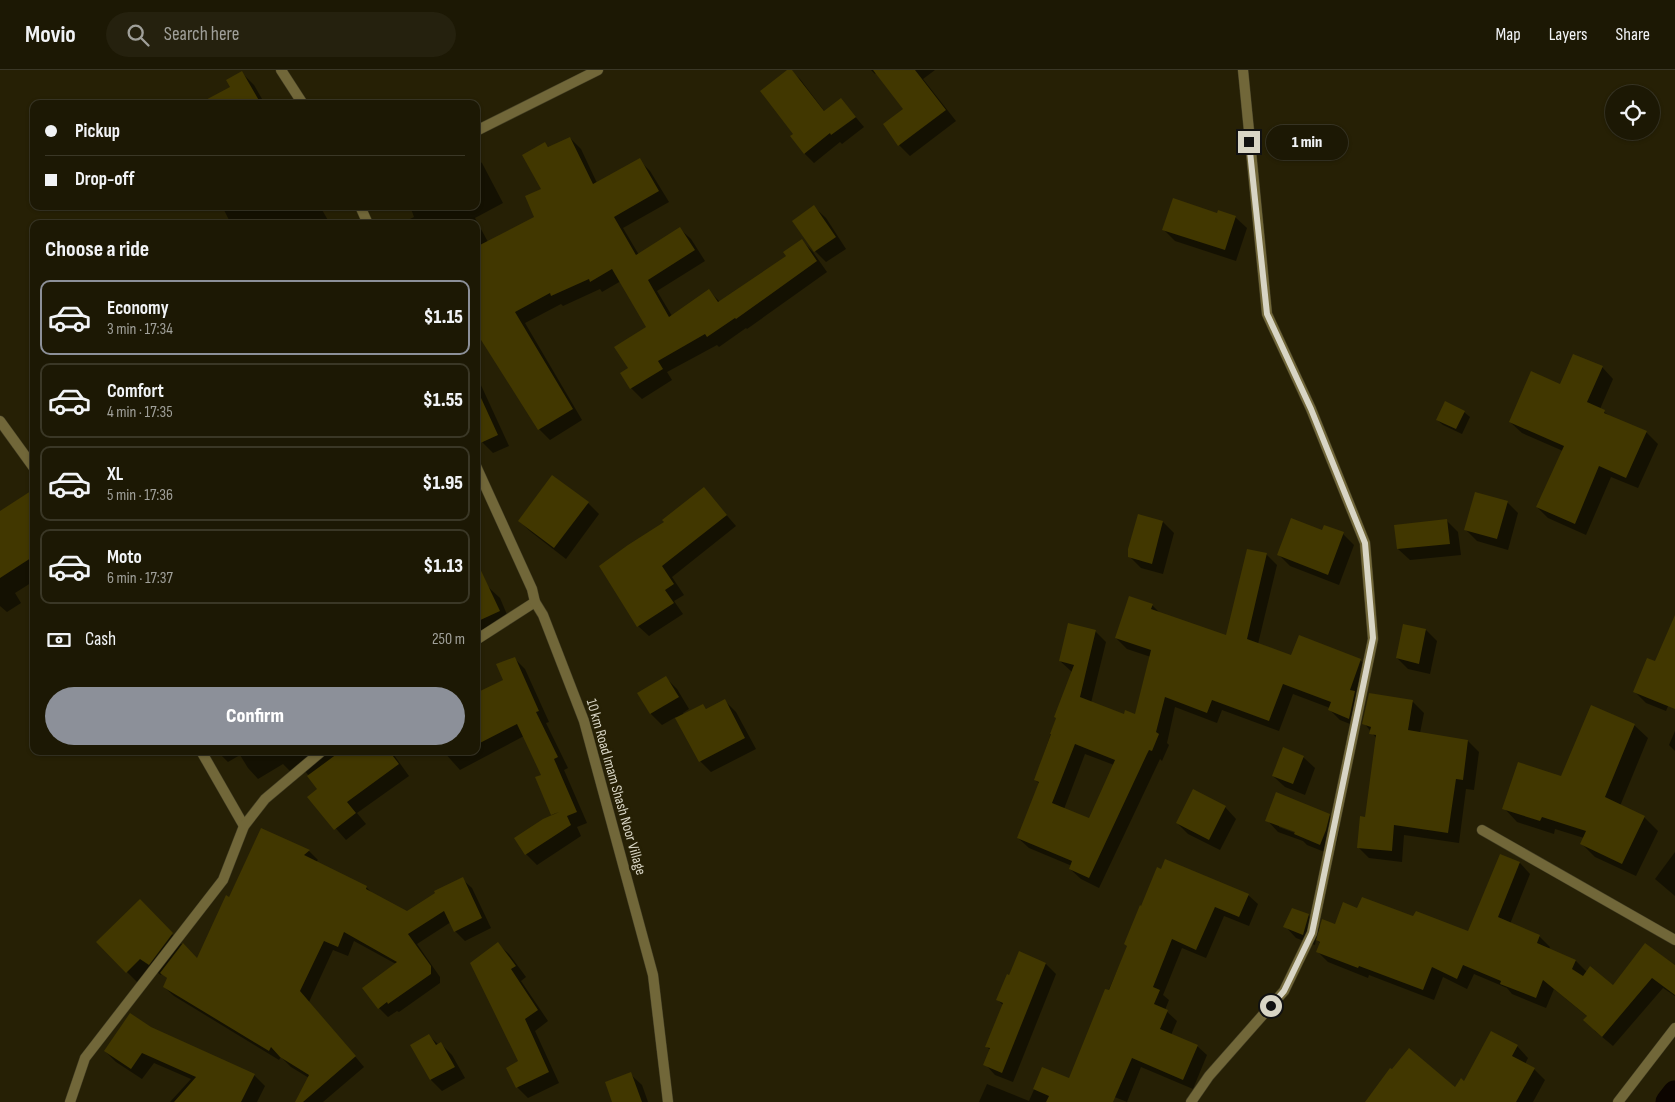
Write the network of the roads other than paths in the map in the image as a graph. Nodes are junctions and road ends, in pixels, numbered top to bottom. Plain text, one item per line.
1 (282, 70) edge
2 (598, 70) edge
3 (1243, 70) edge
4 (301, 100) edge
5 (480, 129) edge
6 (0, 421) edge
7 (30, 462) edge
8 (480, 475) edge
9 (535, 602) junction
10 (480, 637) edge
11 (203, 755) edge
12 (317, 755) edge
13 (244, 826) junction
14 (1482, 830) dead end
15 (1675, 940) edge
16 (1675, 1028) edge
17 (70, 1102) edge
18 (668, 1102) edge
19 (1191, 1102) edge
20 (1618, 1102) edge

1 - 4 street
2 - 5 street
3 - 19 street
6 - 7 street
8 - 9 street, 10 km Road Imam Shash Noor Village
9 - 10 street
9 - 18 street, 10 km Road Imam Shash Noor Village
11 - 13 street
12 - 13 street
13 - 17 street
14 - 15 street
16 - 20 street

